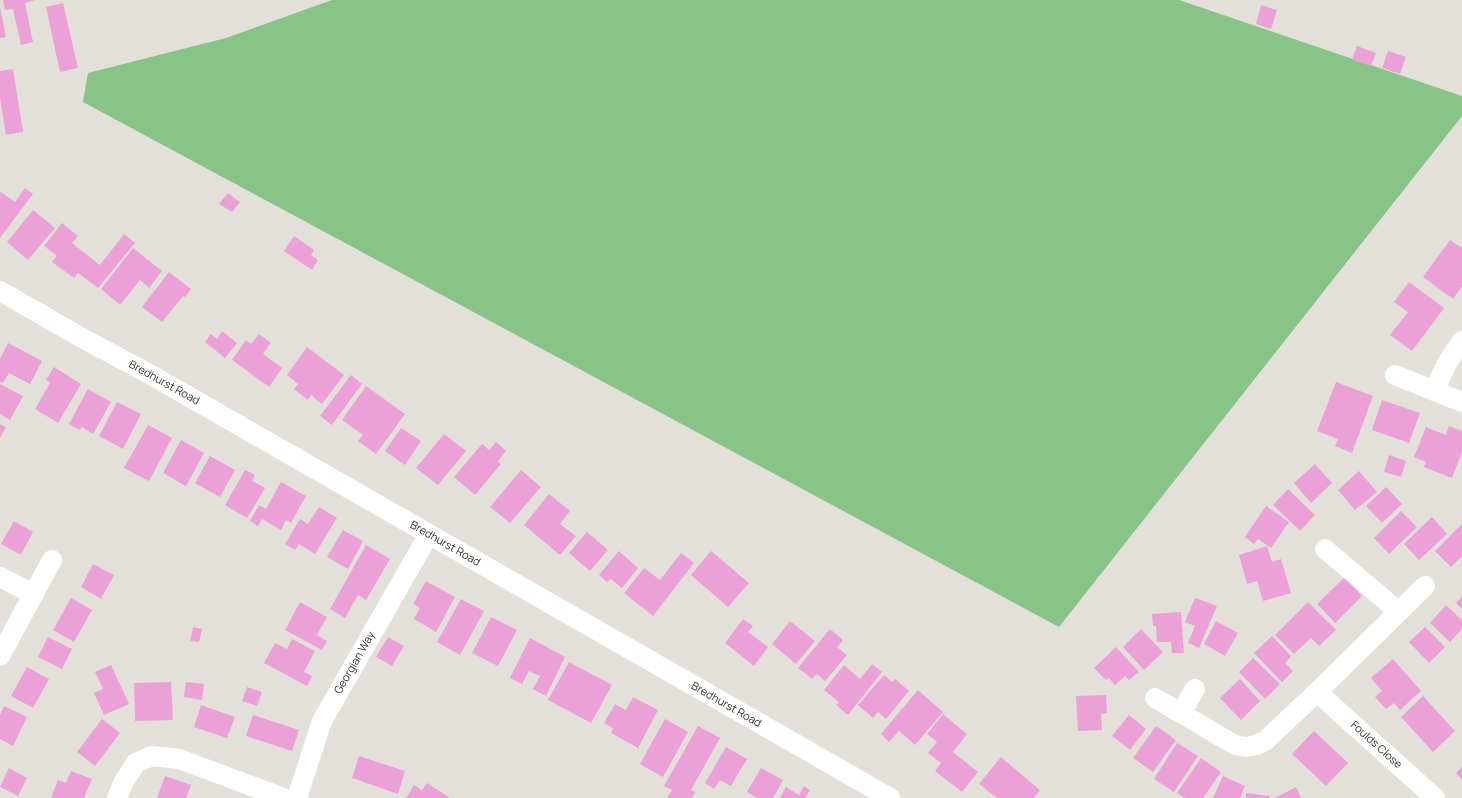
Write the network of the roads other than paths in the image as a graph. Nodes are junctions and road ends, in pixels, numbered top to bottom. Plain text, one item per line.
1 (0, 291) edge
2 (1462, 341) edge
3 (1395, 375) dead end
4 (1434, 391) junction
5 (1462, 402) edge
6 (429, 534) junction
7 (1325, 549) dead end
8 (52, 560) dead end
9 (0, 577) edge
10 (1425, 586) dead end
11 (33, 594) junction
12 (1399, 612) junction
13 (0, 656) edge
14 (1194, 689) dead end
15 (1317, 692) junction
16 (1155, 698) dead end
17 (1181, 713) junction
18 (117, 798) edge
19 (284, 798) edge
20 (297, 798) edge
21 (890, 798) edge
22 (1435, 798) edge

1 - 6 street, Bredhurst Road
2 - 4 street
3 - 4 street
4 - 5 street
6 - 20 street, Georgian Way
6 - 21 street, Bredhurst Road
7 - 12 street
8 - 11 street
9 - 11 street
10 - 12 street
11 - 13 street
12 - 15 street
14 - 17 street
15 - 17 street
15 - 22 street, Foulds Close
16 - 17 street
18 - 19 street

